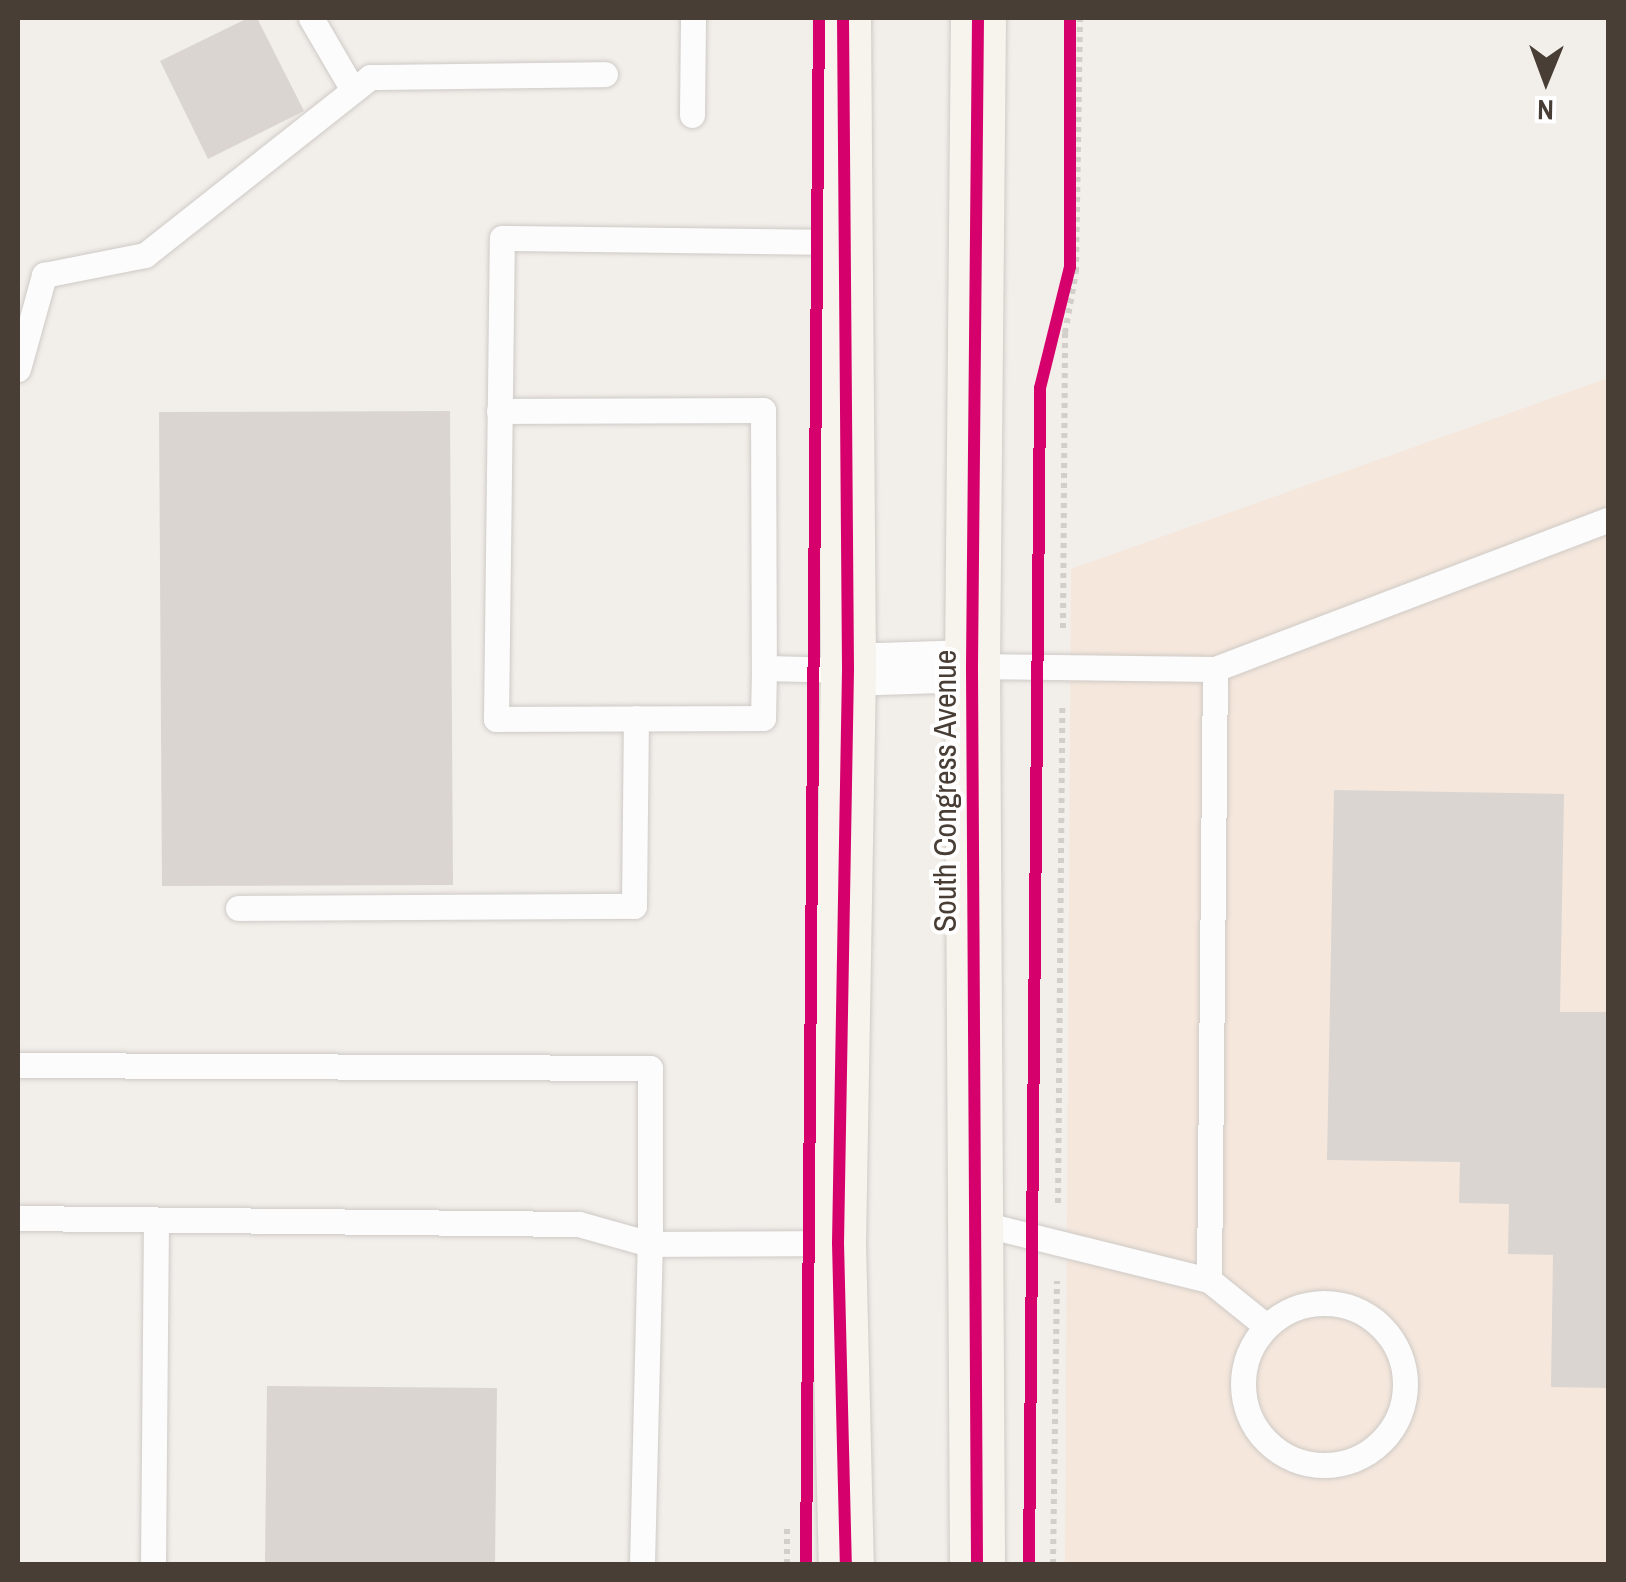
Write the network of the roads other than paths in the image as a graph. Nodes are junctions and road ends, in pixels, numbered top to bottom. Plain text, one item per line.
1 (311, 18) edge
2 (693, 18) edge
3 (842, 18) edge
4 (978, 18) edge
5 (604, 74) dead end
6 (352, 90) junction
7 (692, 115) dead end
8 (845, 242) junction
9 (18, 370) edge
10 (499, 411) junction
11 (1608, 520) edge
12 (972, 666) junction
13 (764, 668) junction
14 (1216, 669) junction
15 (848, 670) junction
16 (636, 718) junction
17 (238, 908) dead end
18 (18, 1065) edge
19 (18, 1218) edge
20 (156, 1220) junction
21 (974, 1222) junction
22 (838, 1243) junction
23 (650, 1244) junction
24 (1209, 1280) junction
25 (1266, 1326) junction
26 (153, 1564) edge
27 (642, 1564) edge
28 (846, 1564) edge
29 (977, 1564) edge

1 - 6 lane
2 - 7 lane
3 - 8 main road
4 - 12 main road, South Congress Avenue
5 - 6 lane
6 - 9 lane
8 - 10 lane
8 - 15 main road
10 - 13 lane
10 - 16 lane
11 - 14 lane
12 - 14 lane
12 - 15 street
12 - 21 main road, South Congress Avenue
13 - 15 lane
13 - 16 lane
14 - 24 lane
15 - 22 main road
16 - 17 lane
18 - 23 lane
19 - 20 lane
20 - 23 lane
20 - 26 lane
21 - 24 lane
21 - 29 main road, South Congress Avenue
22 - 23 lane
22 - 28 main road
23 - 27 lane
24 - 25 lane
25 - 25 lane

